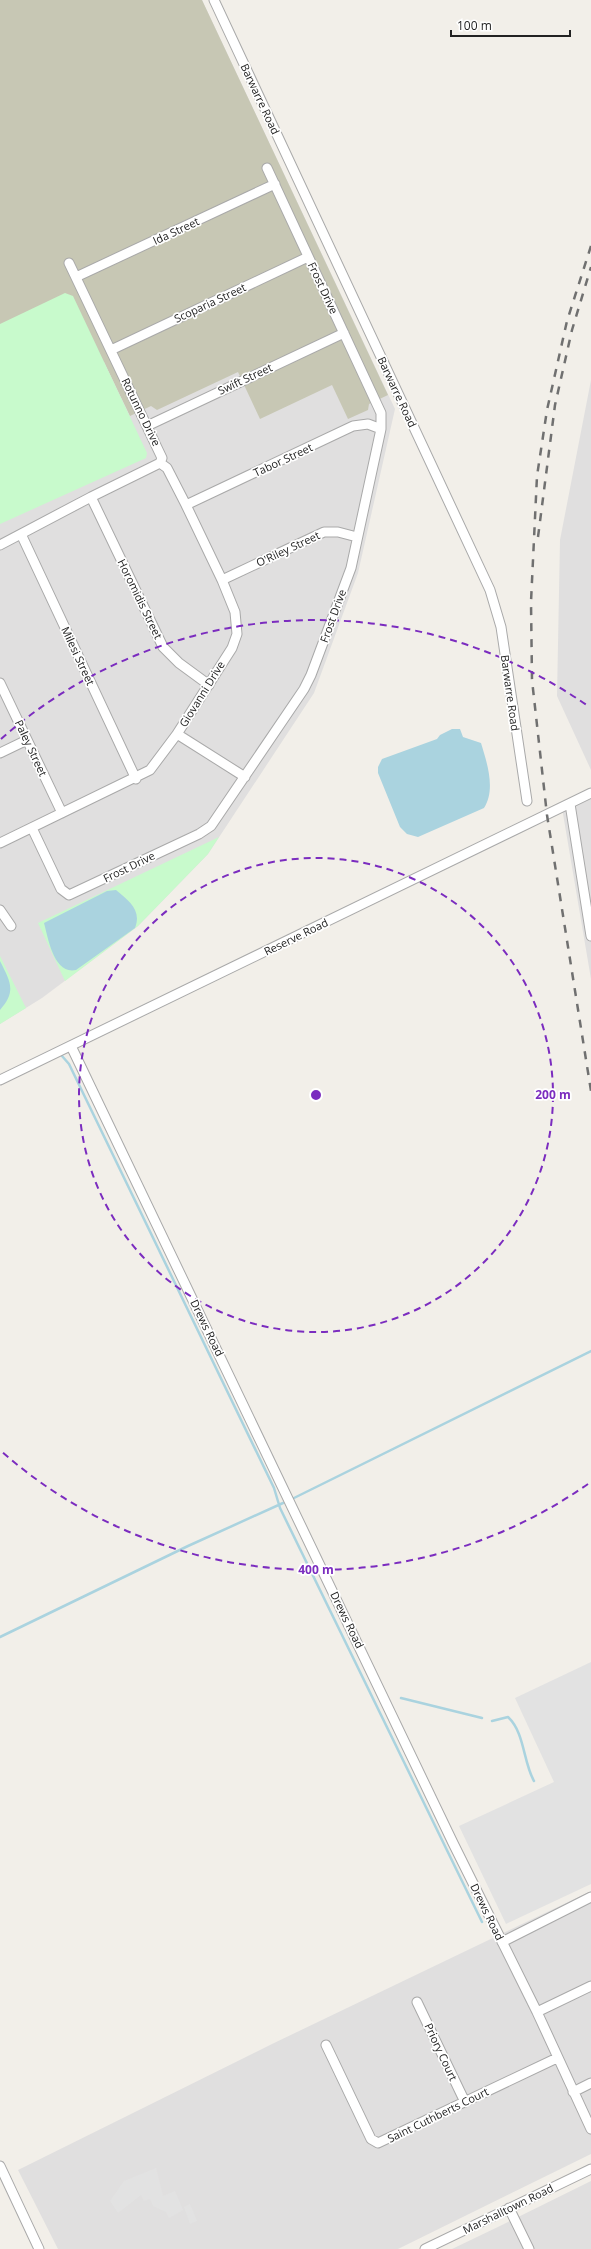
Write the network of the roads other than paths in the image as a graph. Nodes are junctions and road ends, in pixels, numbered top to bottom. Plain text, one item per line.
1 (214, 0) edge
2 (267, 168) dead end
3 (275, 184) junction
4 (308, 257) junction
5 (70, 263) dead end
6 (76, 277) junction
7 (344, 333) junction
8 (111, 350) junction
9 (147, 426) junction
10 (381, 429) junction
11 (160, 464) junction
12 (91, 497) junction
13 (186, 505) junction
14 (21, 534) junction
15 (357, 537) junction
16 (0, 545) edge
17 (222, 580) junction
18 (0, 683) edge
19 (208, 685) junction
20 (177, 734) junction
21 (27, 740) junction
22 (0, 753) edge
23 (245, 777) junction
24 (136, 779) junction
25 (591, 793) edge
26 (527, 801) dead end
27 (570, 804) junction
28 (62, 814) junction
29 (32, 828) junction
30 (0, 844) edge
31 (588, 903) edge
32 (0, 910) edge
33 (11, 926) dead end
34 (591, 936) edge
35 (70, 1046) junction
36 (0, 1080) edge
37 (591, 1897) edge
38 (502, 1942) junction
39 (591, 1986) edge
40 (417, 2002) dead end
41 (537, 2012) junction
42 (326, 2045) dead end
43 (557, 2058) junction
44 (591, 2083) edge
45 (573, 2092) junction
46 (465, 2102) junction
47 (591, 2129) edge
48 (0, 2166) edge
49 (591, 2168) edge
50 (509, 2208) junction
51 (39, 2249) edge
52 (425, 2249) edge
53 (529, 2249) edge

1 - 26 street, Barwarre Road
2 - 3 street, Frost Drive
3 - 4 street, Frost Drive
3 - 6 street, Ida Street
4 - 7 street, Frost Drive
4 - 8 street, Scoparia Street
5 - 6 street, Rotunno Drive
6 - 8 street, Rotunno Drive
7 - 9 street, Swift Street
7 - 10 street, Frost Drive
8 - 9 street, Rotunno Drive
9 - 11 street, Rotunno Drive
10 - 13 street, Tabor Street
10 - 15 street, Frost Drive
11 - 12 street
11 - 13 street, Giovanni Drive
12 - 14 street
12 - 19 street, Horomidis Street
13 - 17 street, Giovanni Drive
14 - 16 street
14 - 24 street, Milesi Street
15 - 17 street, O'Riley Street
15 - 23 street, Frost Drive
17 - 19 street, Giovanni Drive
18 - 21 street, Paley Street
19 - 20 street, Giovanni Drive
20 - 23 street
20 - 24 street, Giovanni Drive
21 - 22 street
21 - 28 street, Paley Street
23 - 29 street, Frost Drive
24 - 28 street, Giovanni Drive
25 - 27 street, Reserve Road
27 - 31 street
27 - 35 street, Reserve Road
28 - 29 street, Giovanni Drive
29 - 30 street, Giovanni Drive
31 - 34 street
32 - 33 street
35 - 36 street, Reserve Road
35 - 38 street, Drews Road
37 - 38 street
38 - 41 street, Drews Road
39 - 41 street
40 - 46 street, Priory Court
41 - 43 street, Drews Road
42 - 46 street, Saint Cuthberts Court
43 - 45 street, Drews Road
43 - 46 street, Saint Cuthberts Court
44 - 45 street
45 - 47 street, Drews Road
48 - 51 street
49 - 50 street, Marshalltown Road
50 - 52 street, Marshalltown Road
50 - 53 street

